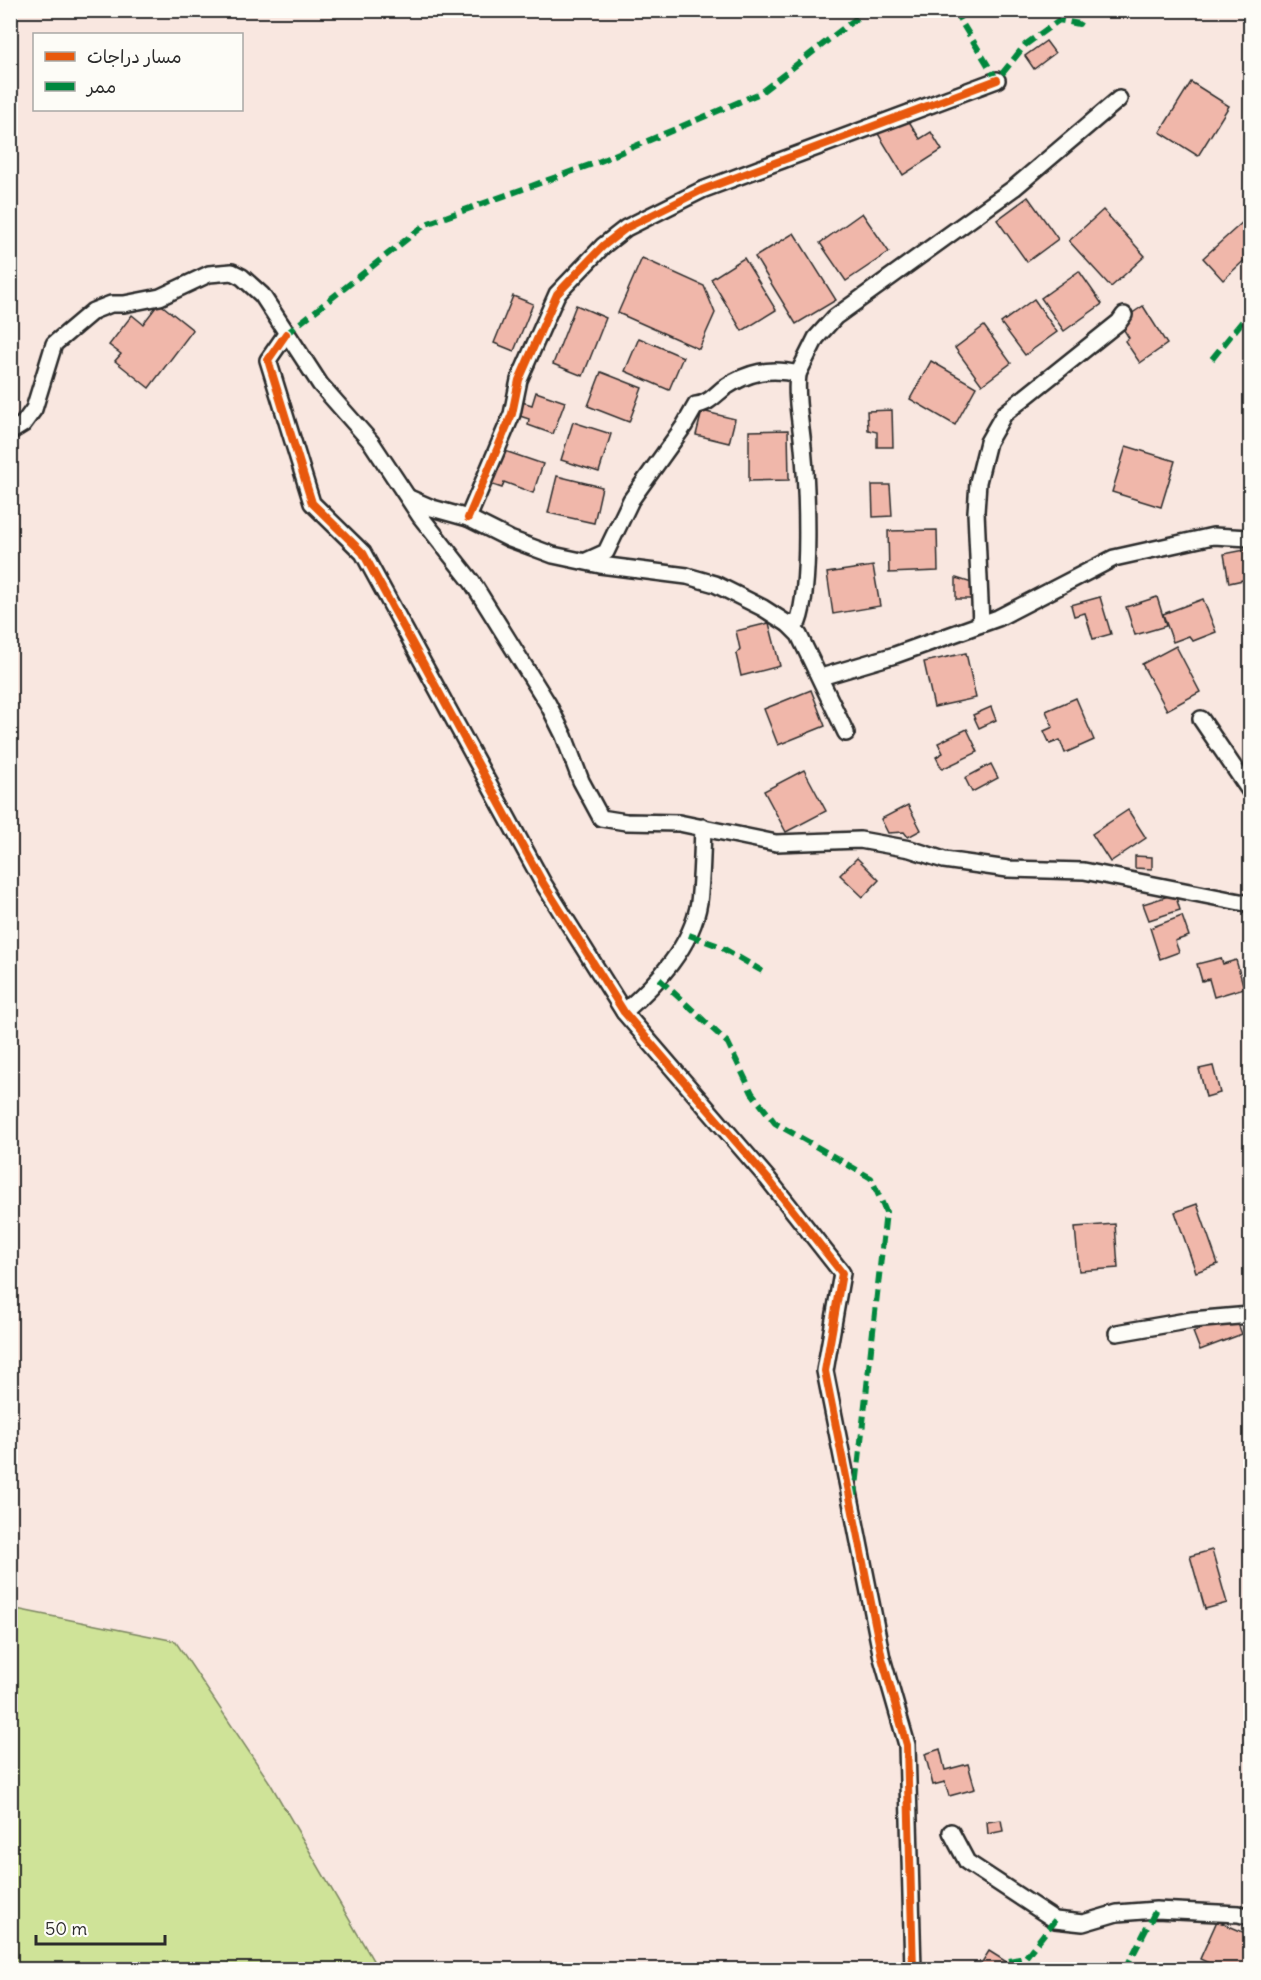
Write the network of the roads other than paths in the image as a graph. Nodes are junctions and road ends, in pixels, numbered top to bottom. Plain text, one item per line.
1 (997, 80) dead end
2 (1119, 99) dead end
3 (1124, 315) dead end
4 (286, 334) junction
5 (798, 374) junction
6 (10, 432) edge
7 (409, 498) junction
8 (468, 518) junction
9 (1251, 538) edge
10 (586, 561) junction
11 (788, 624) junction
12 (981, 624) junction
13 (821, 677) junction
14 (1201, 719) dead end
15 (846, 733) dead end
16 (1251, 791) edge
17 (703, 827) junction
18 (1251, 904) edge
19 (624, 1012) junction
20 (1251, 1315) edge
21 (1117, 1333) dead end
22 (951, 1832) dead end
23 (1251, 1917) edge
24 (913, 1970) edge

1 - 8 street
2 - 5 street
3 - 12 street
4 - 6 street
4 - 7 street
4 - 19 street
5 - 10 street
5 - 11 street
7 - 8 street
7 - 17 street
8 - 10 street
9 - 12 street
10 - 11 street
11 - 13 street
12 - 13 street
13 - 15 street
14 - 16 street
17 - 18 street
17 - 19 street
19 - 24 street
20 - 21 street
22 - 23 street

